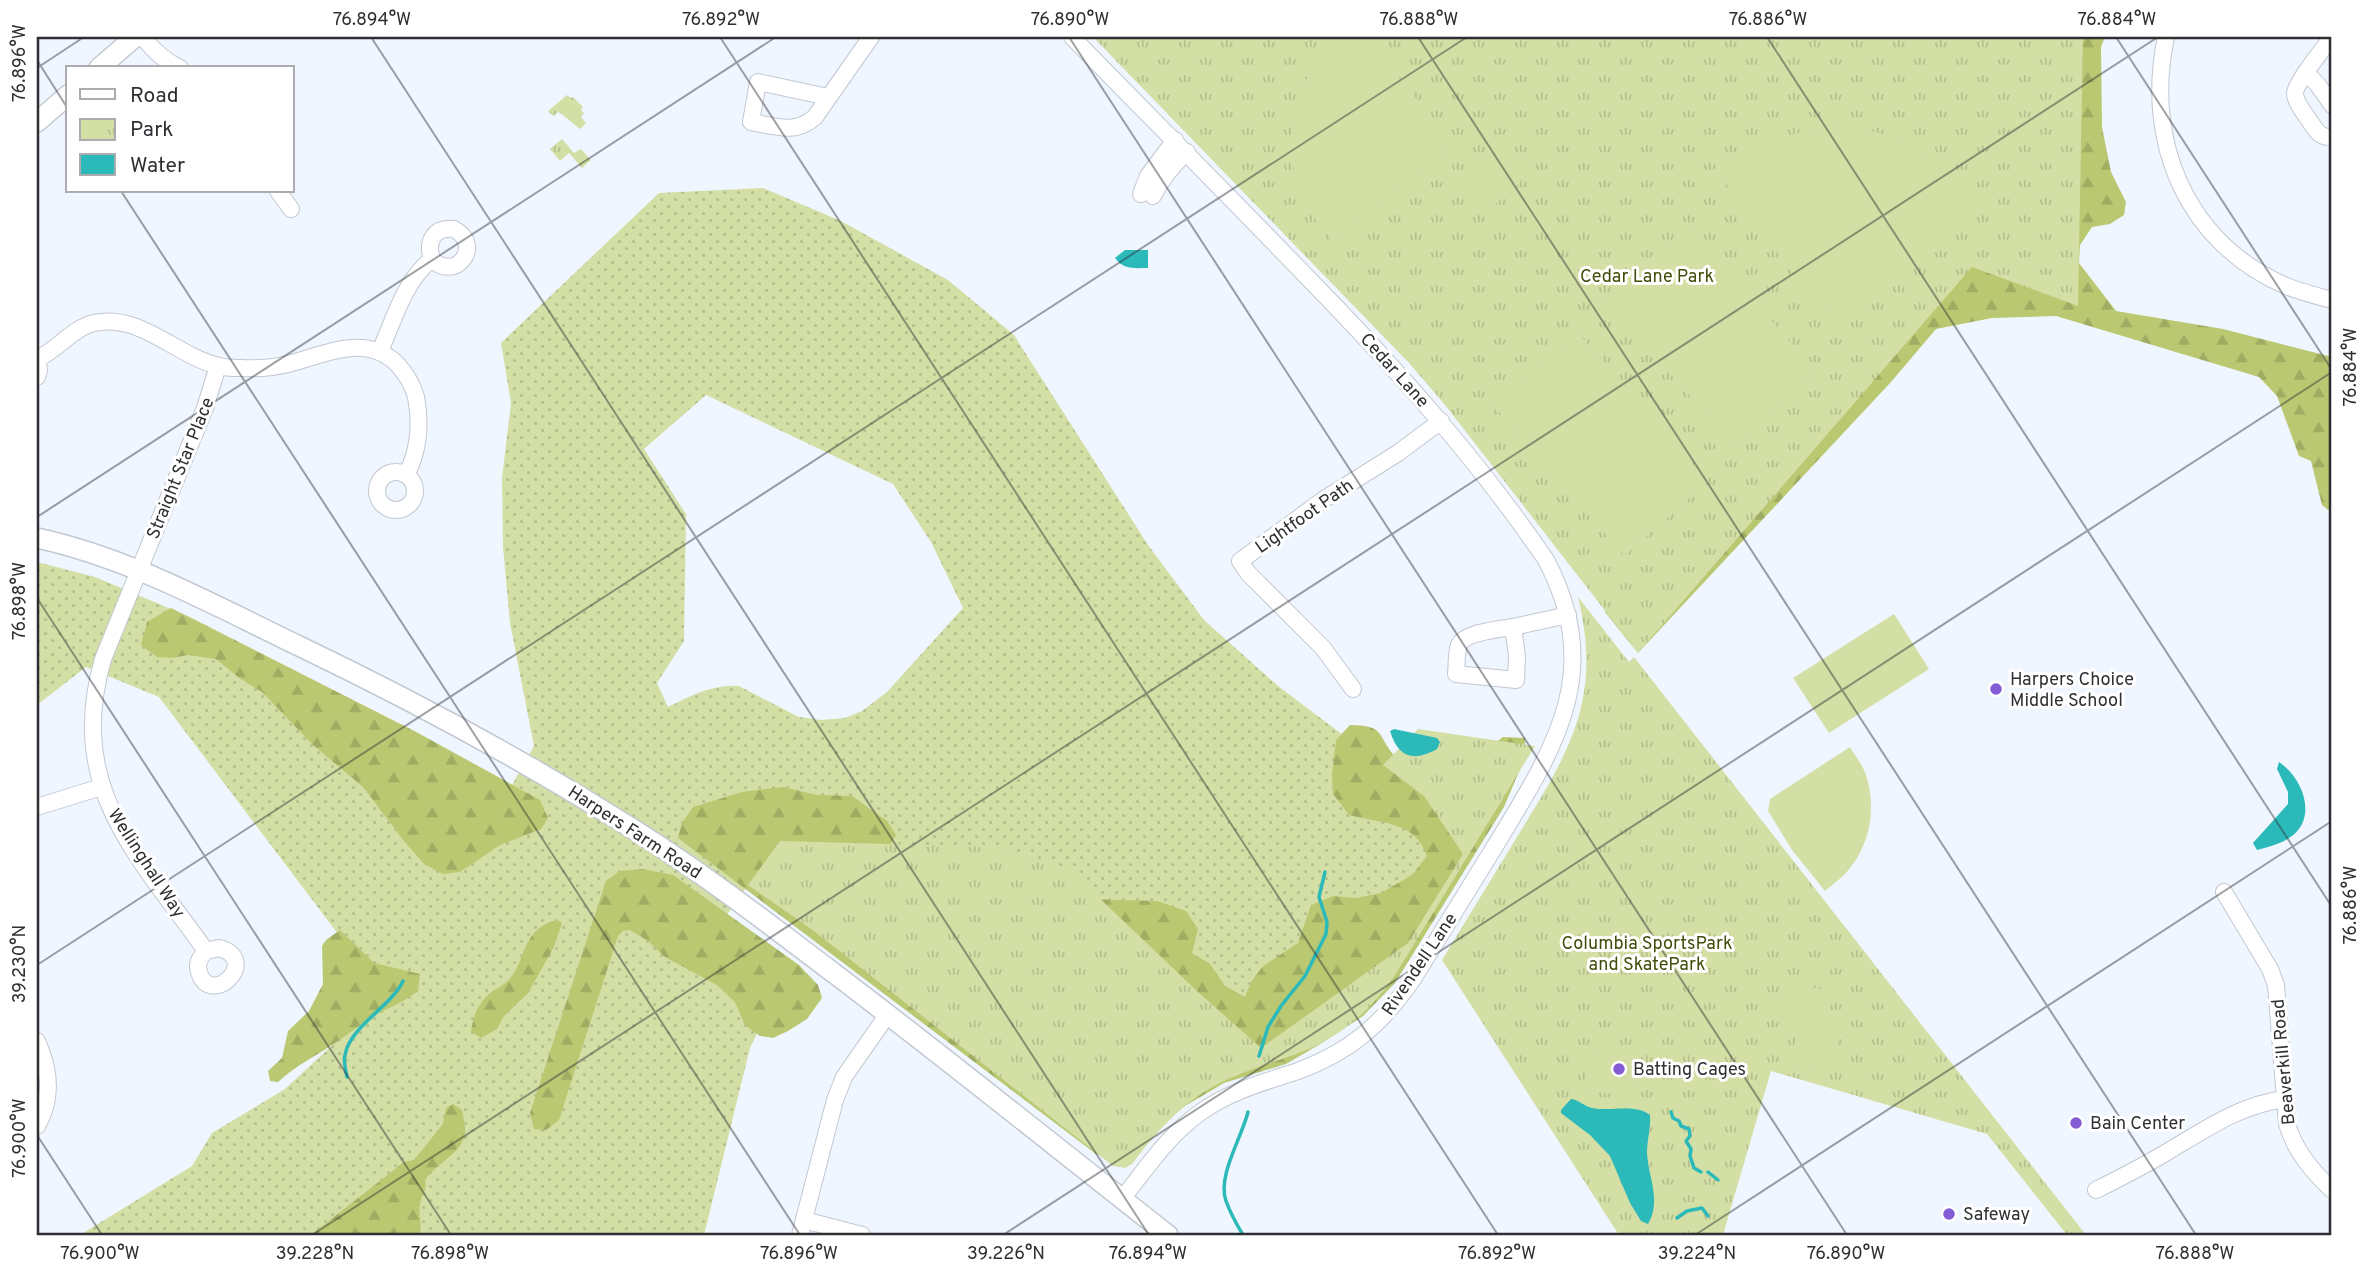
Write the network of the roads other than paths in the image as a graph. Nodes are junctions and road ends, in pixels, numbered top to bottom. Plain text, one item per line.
1 (135, 37) edge
2 (143, 37) edge
3 (871, 37) edge
4 (1072, 37) edge
5 (2166, 37) edge
6 (2332, 37) edge
7 (101, 66) edge
8 (177, 66) edge
9 (2306, 73) junction
10 (66, 97) edge
11 (828, 97) junction
12 (2332, 105) edge
13 (37, 122) edge
14 (2332, 137) edge
15 (1175, 140) junction
16 (1187, 152) junction
17 (279, 192) edge
18 (291, 209) dead end
19 (432, 258) dead end
20 (2332, 300) edge
21 (380, 351) junction
22 (37, 359) edge
23 (218, 366) junction
24 (37, 377) edge
25 (1441, 421) junction
26 (405, 475) dead end
27 (37, 538) edge
28 (139, 569) junction
29 (1568, 615) junction
30 (1513, 627) junction
31 (1353, 689) dead end
32 (102, 787) junction
33 (37, 807) edge
34 (2224, 892) dead end
35 (206, 951) dead end
36 (888, 1014) junction
37 (37, 1041) edge
38 (2284, 1099) junction
39 (37, 1126) edge
40 (2096, 1190) dead end
41 (2332, 1190) edge
42 (1122, 1199) junction
43 (802, 1228) edge
44 (862, 1235) edge
45 (1168, 1235) edge

1 - 7 main road
2 - 8 street
3 - 11 street
4 - 15 street, Cedar Lane
5 - 20 street
6 - 9 street
9 - 12 street
9 - 14 street
10 - 13 main road
11 - 11 street
15 - 16 street, Cedar Lane
15 - 16 street
16 - 25 street, Cedar Lane
17 - 18 street
19 - 21 street
21 - 23 street
21 - 26 street
22 - 23 street
22 - 24 street
23 - 28 street, Straight Star Place
25 - 29 street, Cedar Lane
25 - 31 street, Lightfoot Path
27 - 28 main road, Harpers Farm Road
28 - 32 street, Wellinghall Way
28 - 36 main road, Harpers Farm Road
29 - 30 street
29 - 42 street, Rivendell Lane
30 - 30 street
32 - 33 street
32 - 35 street, Wellinghall Way
34 - 38 street, Beaverkill Road
36 - 42 main road, Harpers Farm Road
36 - 43 street
37 - 39 street
38 - 40 street
38 - 41 street, Beaverkill Road
42 - 45 main road, Harpers Farm Road
43 - 44 street

